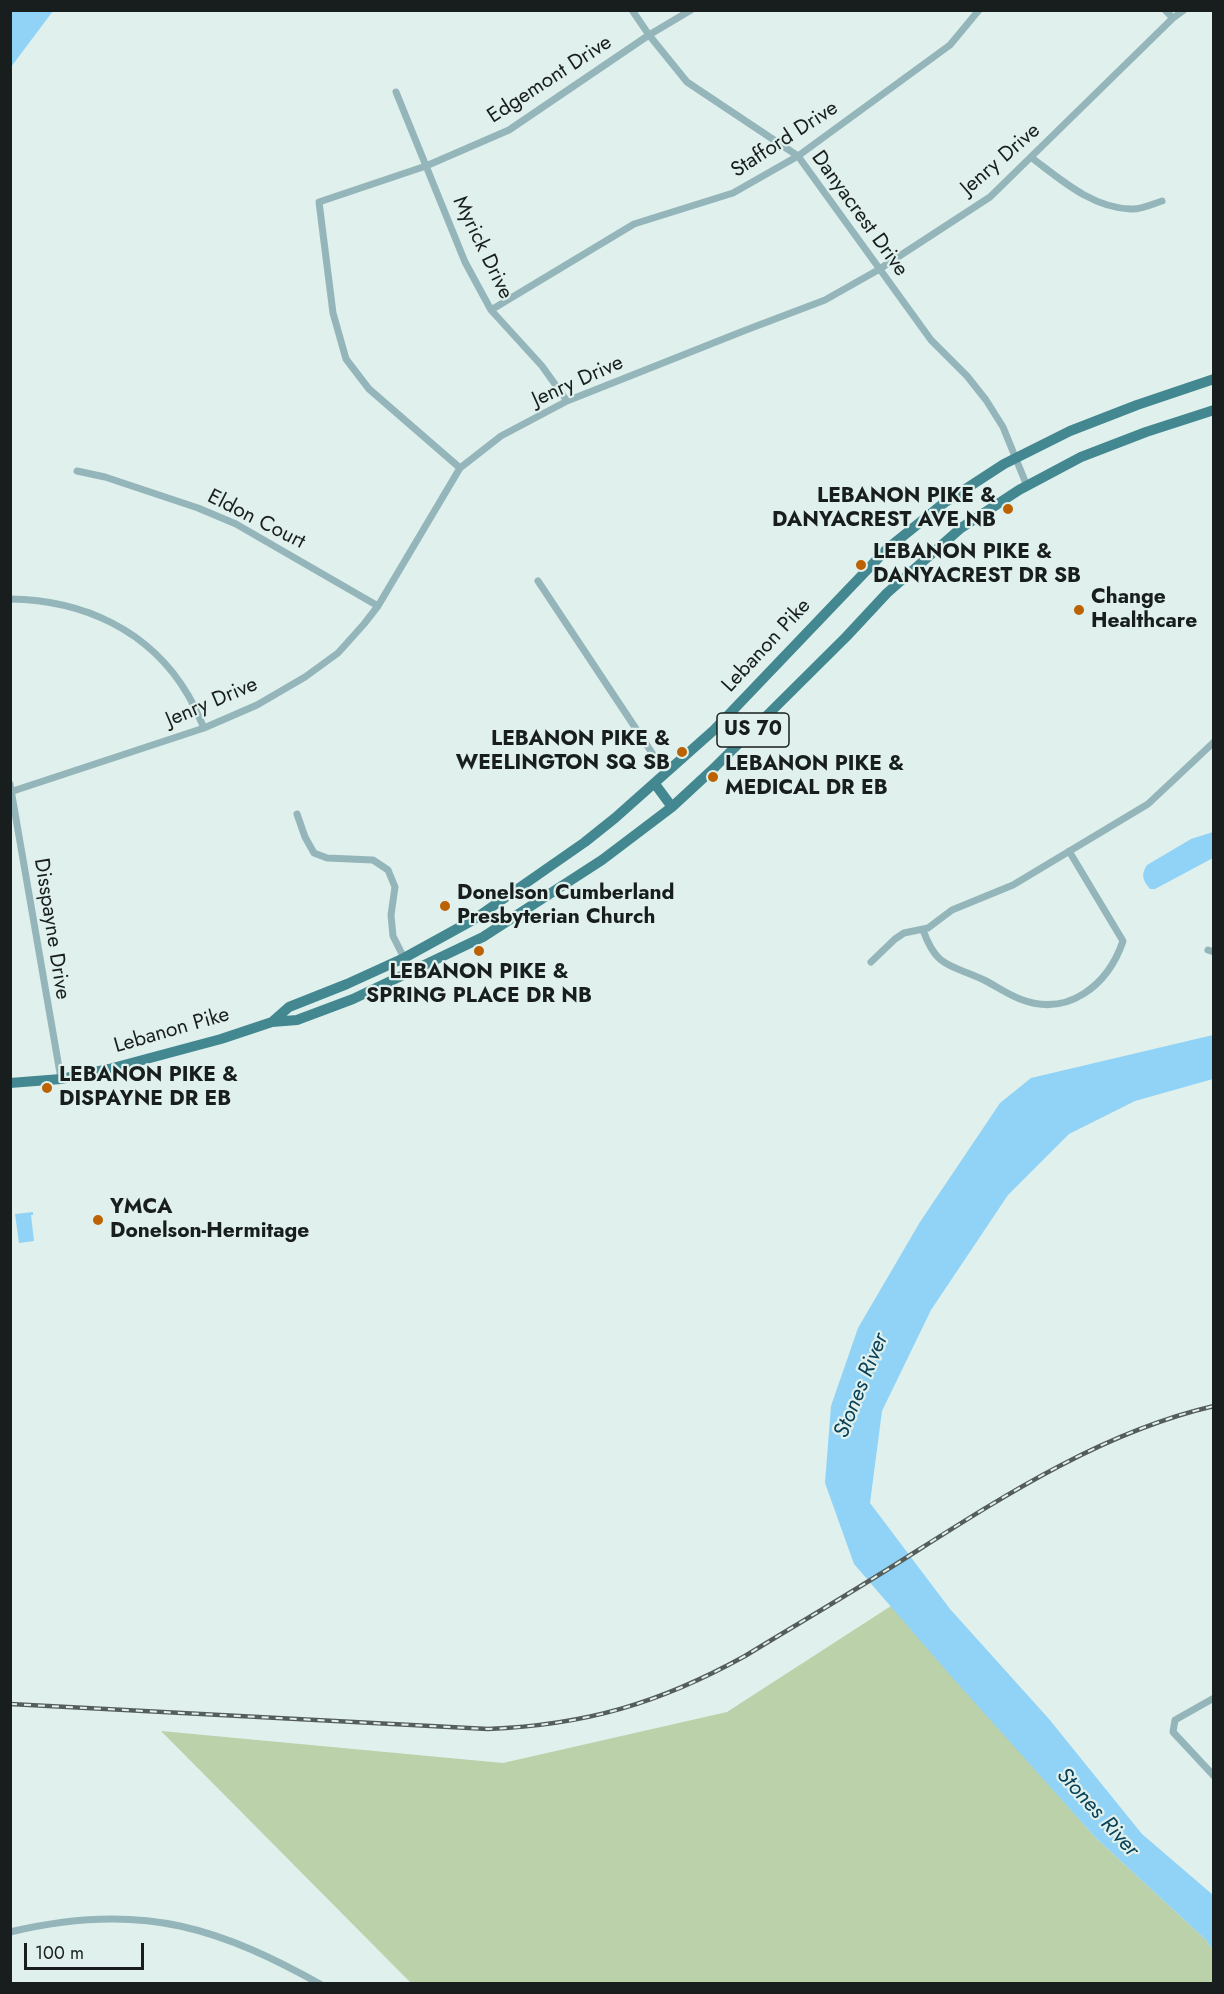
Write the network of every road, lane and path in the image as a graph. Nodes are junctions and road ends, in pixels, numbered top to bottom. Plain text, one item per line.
1 (632, 10) edge
2 (691, 10) edge
3 (979, 10) edge
4 (1165, 10) edge
5 (1184, 10) edge
6 (1173, 18) junction
7 (649, 35) junction
8 (396, 92) dead end
9 (798, 156) junction
10 (1032, 158) junction
11 (426, 166) junction
12 (1162, 201) dead end
13 (878, 270) junction
14 (492, 310) junction
15 (1214, 379) edge
16 (567, 401) junction
17 (1214, 410) edge
18 (1016, 458) junction
19 (460, 468) junction
20 (77, 471) dead end
21 (1027, 486) junction
22 (538, 580) dead end
23 (10, 599) edge
24 (378, 606) junction
25 (204, 728) junction
26 (1214, 742) edge
27 (666, 774) junction
28 (655, 784) junction
29 (11, 790) edge
30 (672, 807) junction
31 (297, 814) dead end
32 (1069, 851) junction
33 (498, 902) junction
34 (509, 921) junction
35 (923, 930) junction
36 (404, 958) junction
37 (872, 962) dead end
38 (272, 1022) junction
39 (61, 1079) junction
40 (10, 1083) edge
41 (1214, 1698) edge
42 (1214, 1776) edge
43 (10, 1932) edge
44 (320, 1983) edge

1 - 7 street, Danyacrest Drive
2 - 7 street, Edgemont Drive
3 - 9 street, Stafford Drive
4 - 6 street
5 - 6 street, Jenry Drive
6 - 10 street, Jenry Drive
7 - 9 street, Danyacrest Drive
7 - 11 street, Edgemont Drive
8 - 11 street, Myrick Drive
9 - 13 street, Danyacrest Drive
9 - 14 street, Stafford Drive
10 - 12 street
10 - 13 street, Jenry Drive
11 - 14 street, Myrick Drive
11 - 19 street, Edgemont Drive
13 - 16 street, Jenry Drive
13 - 18 street, Danyacrest Drive
14 - 16 street, Myrick Drive
15 - 18 main road, Lebanon Pike / US 70
16 - 19 street, Jenry Drive
17 - 21 main road, Lebanon Pike / US 70
18 - 21 street, Danyacrest Drive
18 - 27 main road, Lebanon Pike / US 70
19 - 24 street, Jenry Drive
20 - 24 street, Eldon Court
21 - 30 main road, Lebanon Pike / US 70
22 - 27 street
23 - 25 street
24 - 25 street, Jenry Drive
25 - 29 street, Jenry Drive
26 - 32 street
27 - 28 main road, Lebanon Pike / US 70
28 - 30 main road
28 - 33 main road, Lebanon Pike / US 70
29 - 39 street, Disspayne Drive
30 - 34 main road, Lebanon Pike / US 70
31 - 36 street
32 - 35 street
32 - 35 street
33 - 34 main road
33 - 36 main road, Lebanon Pike / US 70
34 - 38 main road, Lebanon Pike / US 70
35 - 37 street
36 - 38 main road, Lebanon Pike / US 70
38 - 39 main road, Lebanon Pike / US 70
39 - 40 main road, Lebanon Pike / US 70
41 - 42 street
43 - 44 street

